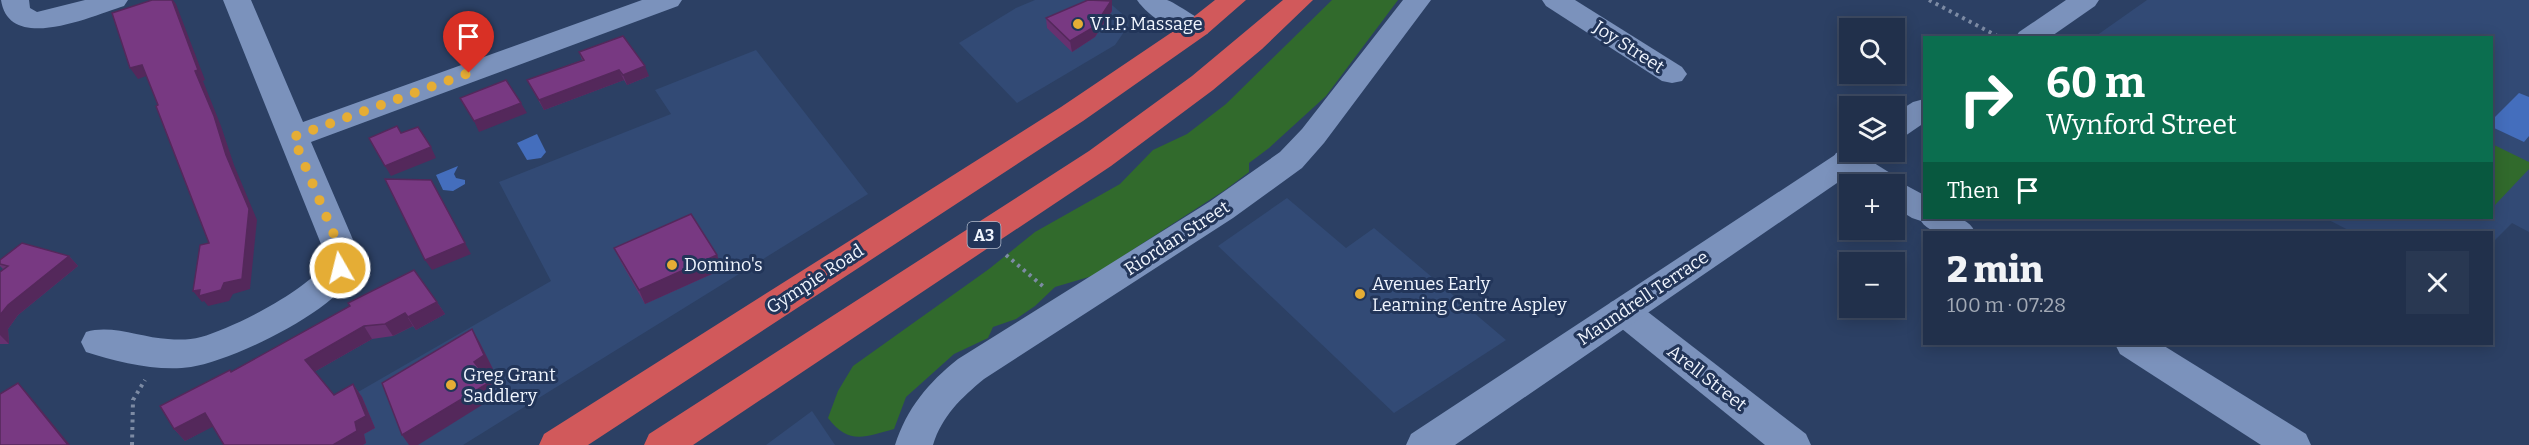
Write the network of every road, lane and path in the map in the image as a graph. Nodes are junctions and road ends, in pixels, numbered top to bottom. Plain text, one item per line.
1 (114, 0) edge
2 (237, 0) edge
3 (668, 0) edge
4 (1151, 0) edge
5 (1232, 0) edge
6 (1299, 0) edge
7 (1417, 0) edge
8 (1556, 0) edge
9 (1929, 0) edge
10 (2085, 0) edge
11 (23, 11) edge
12 (1197, 28) junction
13 (1997, 36) edge
14 (2032, 36) edge
15 (1672, 74) dead end
16 (1923, 110) edge
17 (1072, 114) junction
18 (1905, 122) edge
19 (293, 137) junction
20 (1120, 144) junction
21 (1845, 162) edge
22 (1860, 162) edge
23 (1873, 174) edge
24 (1905, 198) edge
25 (1923, 209) edge
26 (1938, 219) edge
27 (1957, 231) edge
28 (1006, 255) dead end
29 (1068, 308) junction
30 (1623, 311) junction
31 (99, 342) dead end
32 (2135, 345) edge
33 (162, 354) junction
34 (132, 445) edge
35 (558, 445) edge
36 (663, 445) edge
37 (914, 445) edge
38 (1425, 445) edge
39 (1792, 445) edge
40 (2292, 445) edge

1 - 11 street
2 - 19 street
3 - 19 street
4 - 12 street
5 - 12 highway, Gympie Road
6 - 20 highway, A3
7 - 29 street, Riordan Street
8 - 15 street, Joy Street
9 - 13 path
10 - 14 street
12 - 17 highway, Gympie Road
16 - 18 street
17 - 20 highway
17 - 35 highway, Gympie Road
19 - 33 street
20 - 36 highway, A3
21 - 30 street, Maundrell Terrace
22 - 23 street
24 - 25 street
26 - 27 street
28 - 29 path
29 - 37 street, Riordan Street
30 - 38 street, Maundrell Terrace
30 - 39 street, Arell Street
31 - 33 street
32 - 40 street
33 - 34 path

